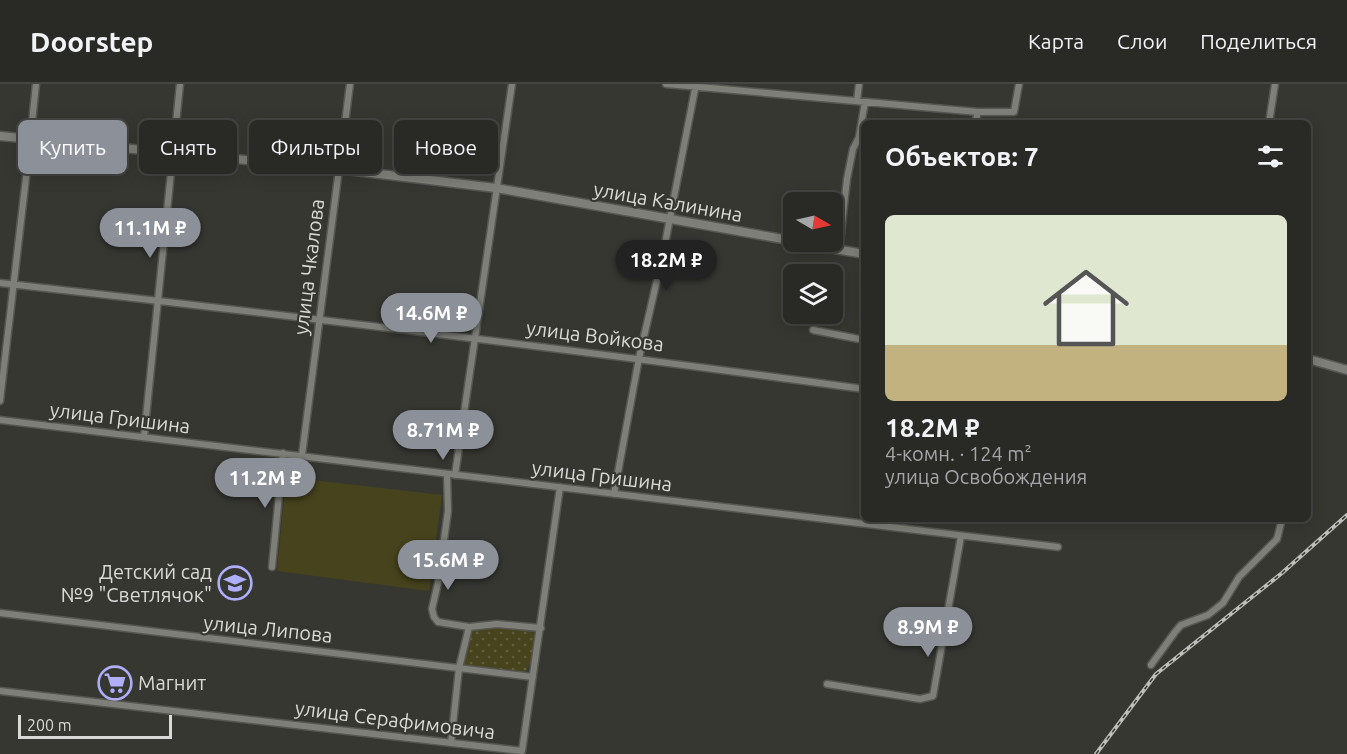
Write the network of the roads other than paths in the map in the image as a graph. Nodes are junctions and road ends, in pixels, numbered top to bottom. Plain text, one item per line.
1 (36, 84) edge
2 (180, 84) edge
3 (350, 84) edge
4 (512, 84) edge
5 (666, 84) edge
6 (859, 84) edge
7 (1019, 84) edge
8 (1275, 84) edge
9 (695, 86) edge
10 (857, 101) junction
11 (865, 102) junction
12 (978, 112) junction
13 (33, 120) edge
14 (177, 120) edge
15 (345, 120) edge
16 (862, 120) edge
17 (976, 120) edge
18 (1269, 120) edge
19 (861, 125) edge
20 (0, 135) edge
21 (18, 137) edge
22 (27, 174) edge
23 (172, 174) edge
24 (337, 174) edge
25 (373, 174) edge
26 (496, 188) junction
27 (843, 214) edge
28 (668, 220) junction
29 (783, 239) edge
30 (843, 251) edge
31 (861, 254) edge
32 (0, 283) edge
33 (15, 284) junction
34 (157, 299) junction
35 (319, 318) junction
36 (813, 330) dead end
37 (476, 338) junction
38 (861, 339) edge
39 (639, 358) junction
40 (1311, 360) edge
41 (1347, 370) edge
42 (861, 389) edge
43 (0, 401) edge
44 (0, 420) edge
45 (144, 437) junction
46 (283, 453) junction
47 (302, 455) junction
48 (447, 474) junction
49 (455, 475) junction
50 (560, 488) junction
51 (614, 494) junction
52 (861, 521) edge
53 (1281, 522) edge
54 (884, 523) edge
55 (961, 536) junction
56 (1058, 547) dead end
57 (272, 567) dead end
58 (0, 613) edge
59 (469, 627) junction
60 (541, 628) junction
61 (1151, 665) dead end
62 (459, 668) junction
63 (533, 677) junction
64 (827, 684) dead end
65 (0, 691) edge
66 (451, 742) junction

1 - 13 street
2 - 14 street
3 - 15 street, улица Чкалова
4 - 26 street
5 - 9 street
6 - 10 street
7 - 12 street
8 - 18 street
9 - 10 street
9 - 28 street
10 - 11 street
11 - 12 street
11 - 16 street
12 - 17 street
19 - 27 street
20 - 21 street, улица Калинина
22 - 33 street
23 - 34 street
24 - 35 street, улица Чкалова
25 - 26 street, улица Калинина
26 - 28 street, улица Калинина
26 - 37 street
28 - 29 street, улица Калинина
28 - 39 street
30 - 31 street, улица Калинина
32 - 33 street, улица Войкова
33 - 34 street, улица Войкова
33 - 43 street
34 - 35 street, улица Войкова
34 - 45 street
35 - 37 street, улица Войкова
35 - 47 street, улица Чкалова
36 - 38 street
37 - 39 street, улица Войкова
37 - 49 street
39 - 42 street, улица Войкова
39 - 51 street
40 - 41 street
44 - 45 street, улица Гришина
45 - 46 street, улица Гришина
46 - 47 street, улица Гришина
46 - 57 street
47 - 48 street, улица Гришина
48 - 49 street, улица Гришина
48 - 59 street
49 - 50 street, улица Гришина
50 - 51 street, улица Гришина
50 - 60 street, улица Серафимовича
51 - 52 street, улица Гришина
53 - 61 street
54 - 55 street, улица Гришина
55 - 56 street, улица Гришина
55 - 64 street
58 - 62 street, улица Липова
59 - 60 street
59 - 62 street
60 - 63 street, улица Серафимовича
62 - 63 street, улица Липова
62 - 66 street
63 - 66 street, улица Серафимовича
65 - 66 street, улица Серафимовича

